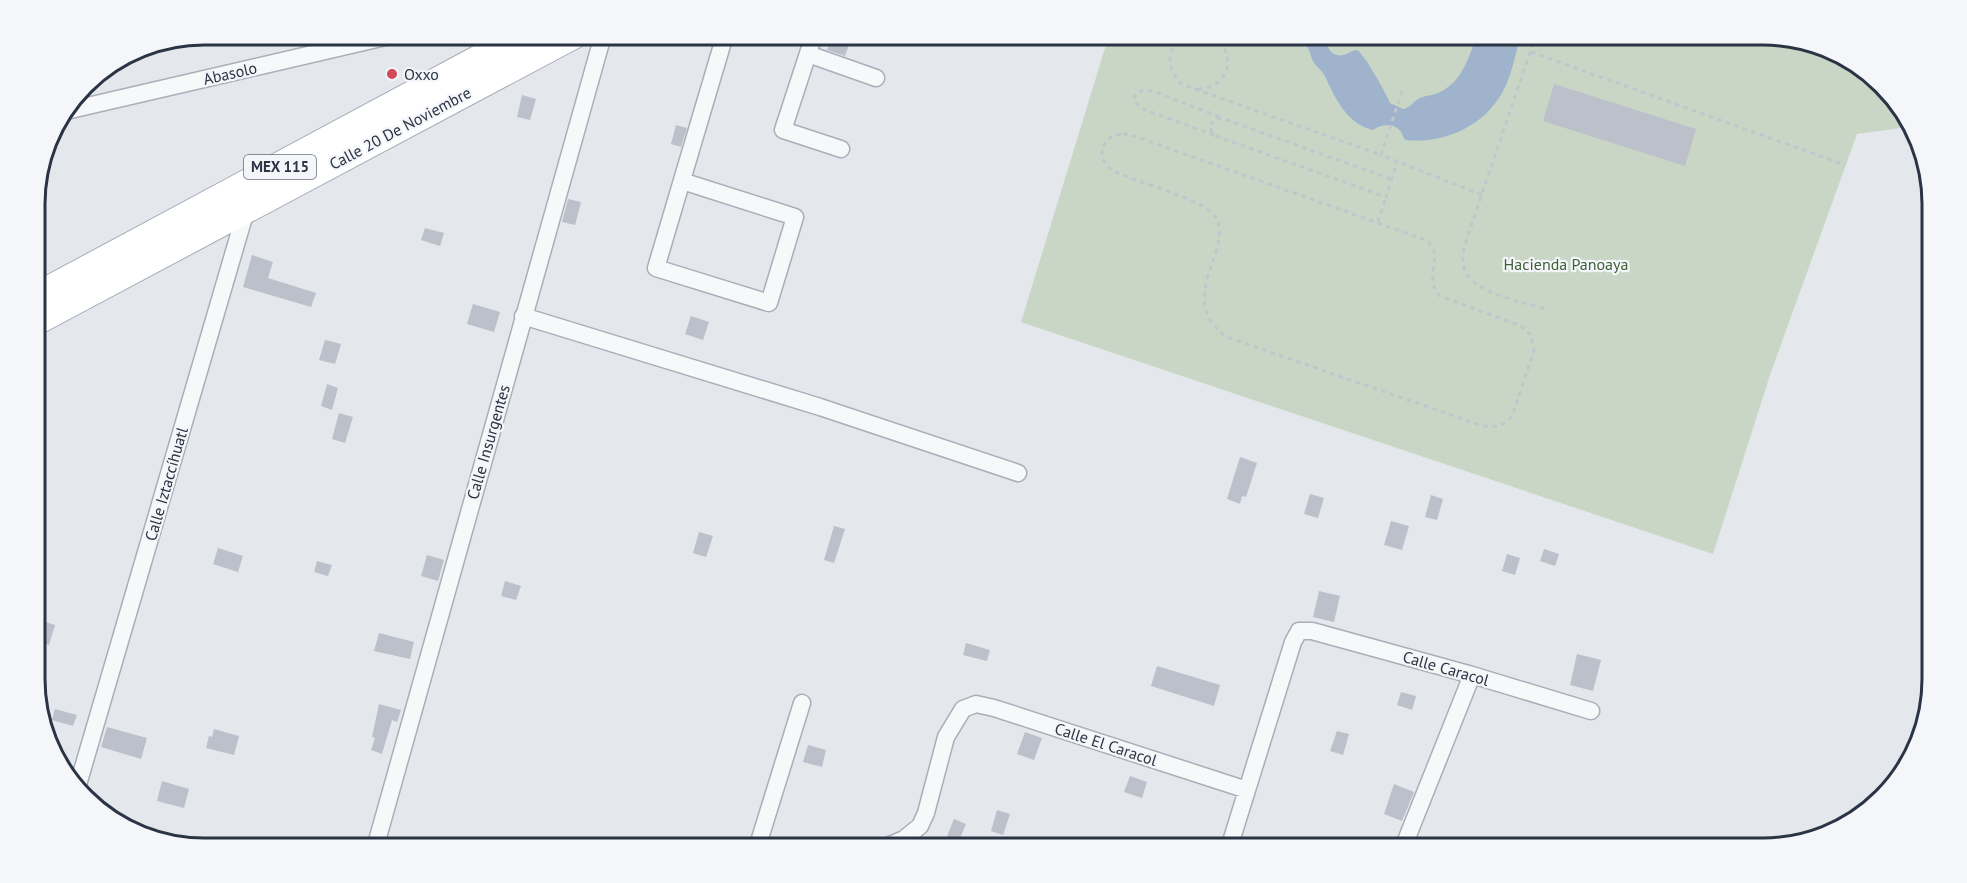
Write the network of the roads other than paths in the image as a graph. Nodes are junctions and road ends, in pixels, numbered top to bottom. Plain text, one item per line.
1 (347, 45) edge
2 (503, 45) edge
3 (554, 45) edge
4 (600, 45) edge
5 (722, 45) edge
6 (811, 45) edge
7 (808, 54) junction
8 (876, 78) dead end
9 (77, 108) edge
10 (840, 149) dead end
11 (254, 180) junction
12 (682, 181) junction
13 (246, 211) junction
14 (45, 292) edge
15 (523, 316) junction
16 (45, 317) edge
17 (1018, 472) dead end
18 (1472, 675) junction
19 (802, 703) dead end
20 (1591, 711) dead end
21 (80, 778) edge
22 (1247, 790) junction
23 (378, 838) edge
24 (759, 838) edge
25 (905, 838) edge
26 (1232, 838) edge
27 (1407, 838) edge

1 - 9 street, Abasolo
2 - 11 main road, Calle 20 De Noviembre / MEX 115
3 - 13 main road, Calle 20 De Noviembre / MEX 115
4 - 15 street, Calle Insurgentes
5 - 12 street
6 - 7 street
7 - 8 street
7 - 10 street
11 - 13 street, Calle Iztaccíhuatl
11 - 14 main road, Calle 20 De Noviembre / MEX 115
12 - 12 street
13 - 16 main road, Calle 20 De Noviembre / MEX 115
13 - 21 street, Calle Iztaccíhuatl
15 - 17 street
15 - 23 street, Calle Insurgentes
18 - 20 street, Calle Caracol
18 - 22 street, Calle Caracol
18 - 27 street
19 - 24 street
22 - 25 street, Calle El Caracol
22 - 26 street

